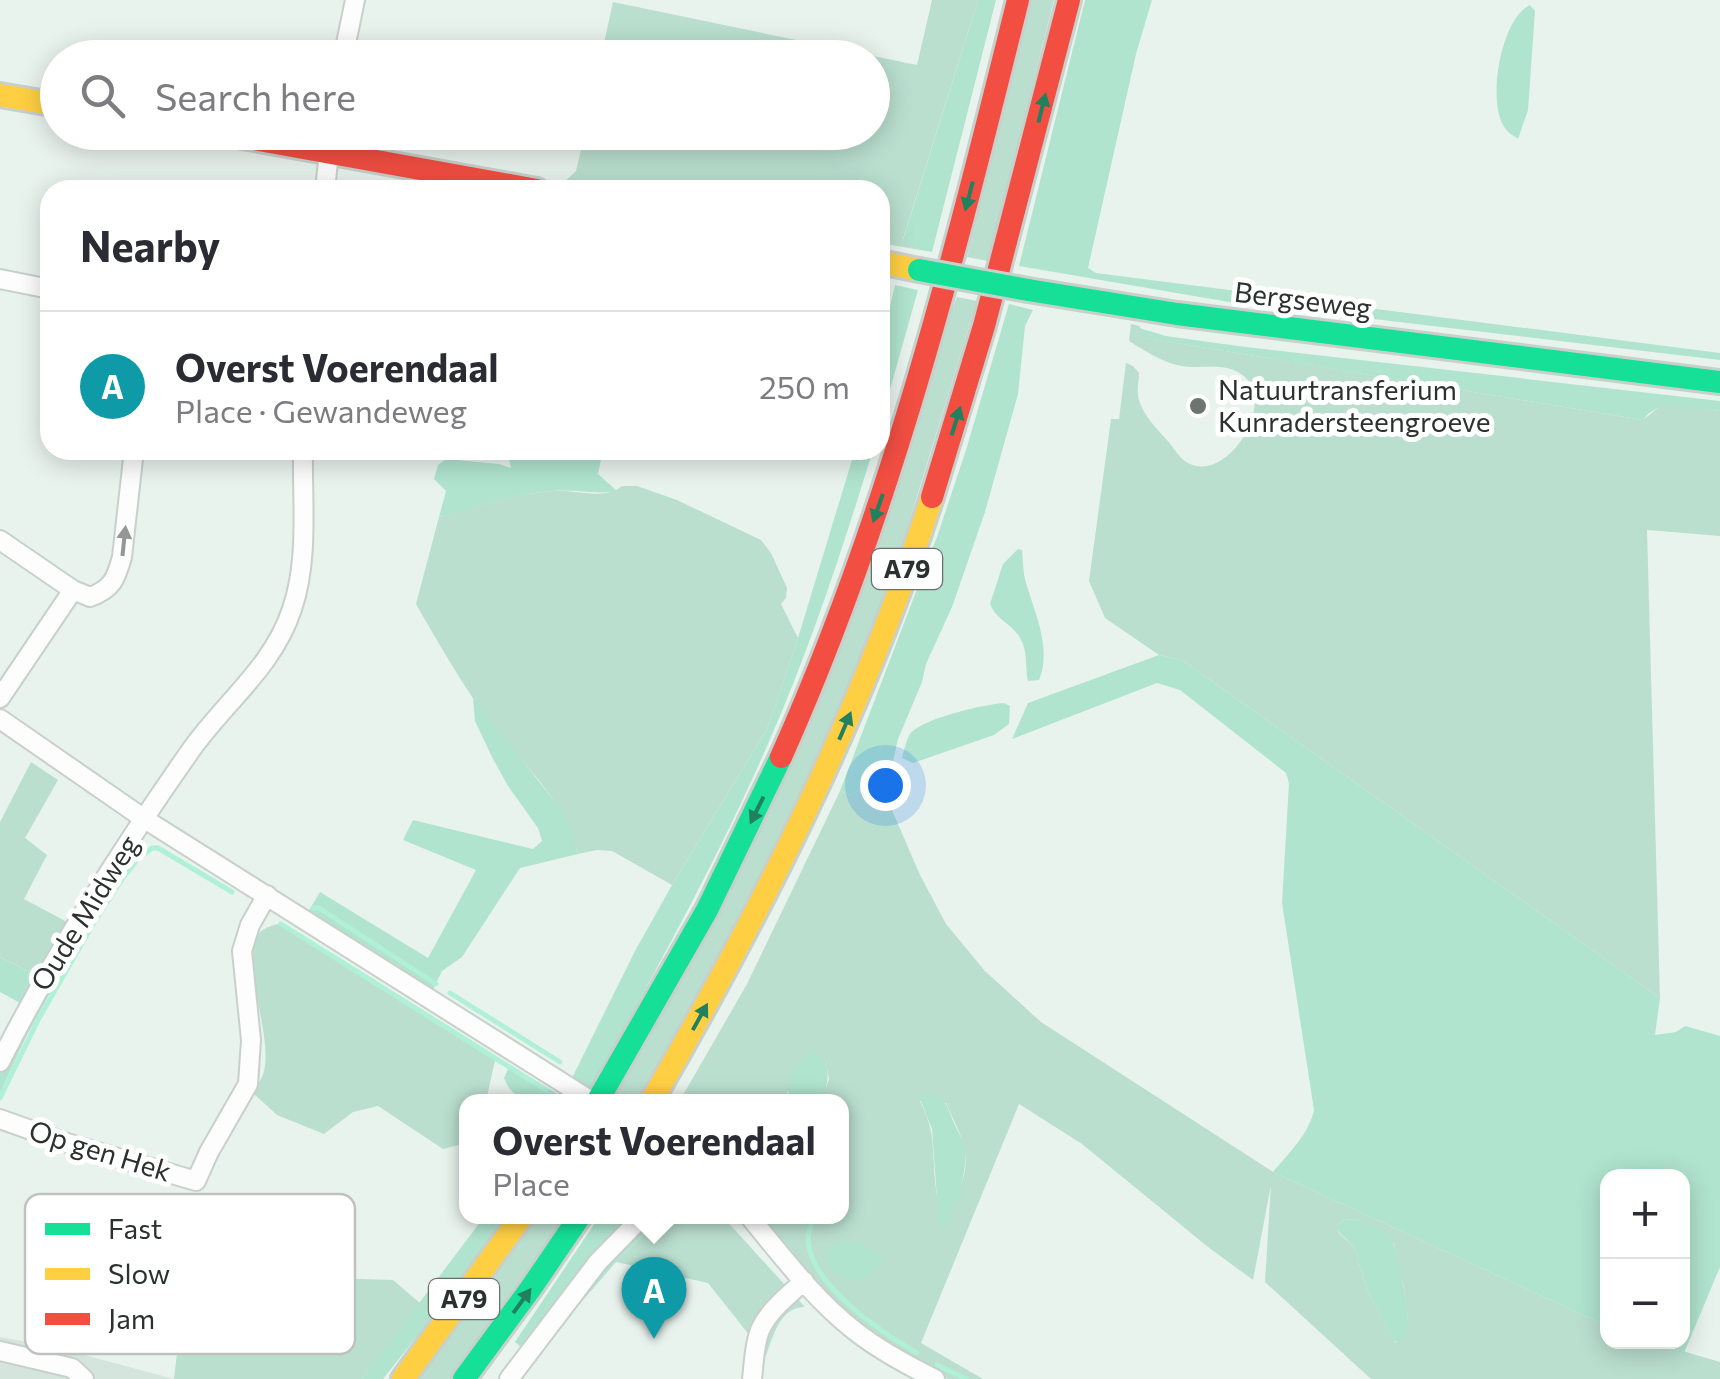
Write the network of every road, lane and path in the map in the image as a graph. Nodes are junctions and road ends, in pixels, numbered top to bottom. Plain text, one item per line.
1 (355, 0) edge
2 (1018, 0) edge
3 (1068, 0) edge
4 (346, 40) edge
5 (0, 95) edge
6 (40, 102) edge
7 (328, 150) edge
8 (363, 150) edge
9 (326, 180) edge
10 (493, 180) edge
11 (890, 264) edge
12 (0, 278) edge
13 (40, 288) edge
14 (1720, 382) edge
15 (133, 460) edge
16 (303, 460) edge
17 (0, 540) edge
18 (73, 590) junction
19 (0, 698) edge
20 (0, 720) edge
21 (143, 818) junction
22 (267, 895) junction
23 (0, 1062) edge
24 (589, 1094) edge
25 (600, 1094) edge
26 (656, 1094) edge
27 (0, 1119) edge
28 (516, 1224) edge
29 (575, 1224) edge
30 (635, 1224) edge
31 (756, 1224) edge
32 (804, 1281) junction
33 (0, 1351) edge
34 (84, 1379) edge
35 (403, 1379) edge
36 (464, 1379) edge
37 (509, 1379) edge
38 (752, 1379) edge
39 (934, 1379) edge

1 - 4 street
2 -> 25 main road, A79
26 -> 3 main road, A79
5 - 6 main road
7 - 9 street
8 - 10 main road
11 - 14 main road, Bergseweg, bridge
12 - 13 street
18 -> 15 street
16 - 21 street, Oude Midweg
17 - 18 street
18 - 19 street
20 - 21 street
21 - 22 street
21 - 23 street, Oude Midweg
22 - 24 street
22 - 27 street, Op gen Hek
28 - 35 main road, A79
36 -> 29 main road, A79
30 - 37 street
31 - 32 street
32 - 38 street
32 - 39 street
33 - 34 street

